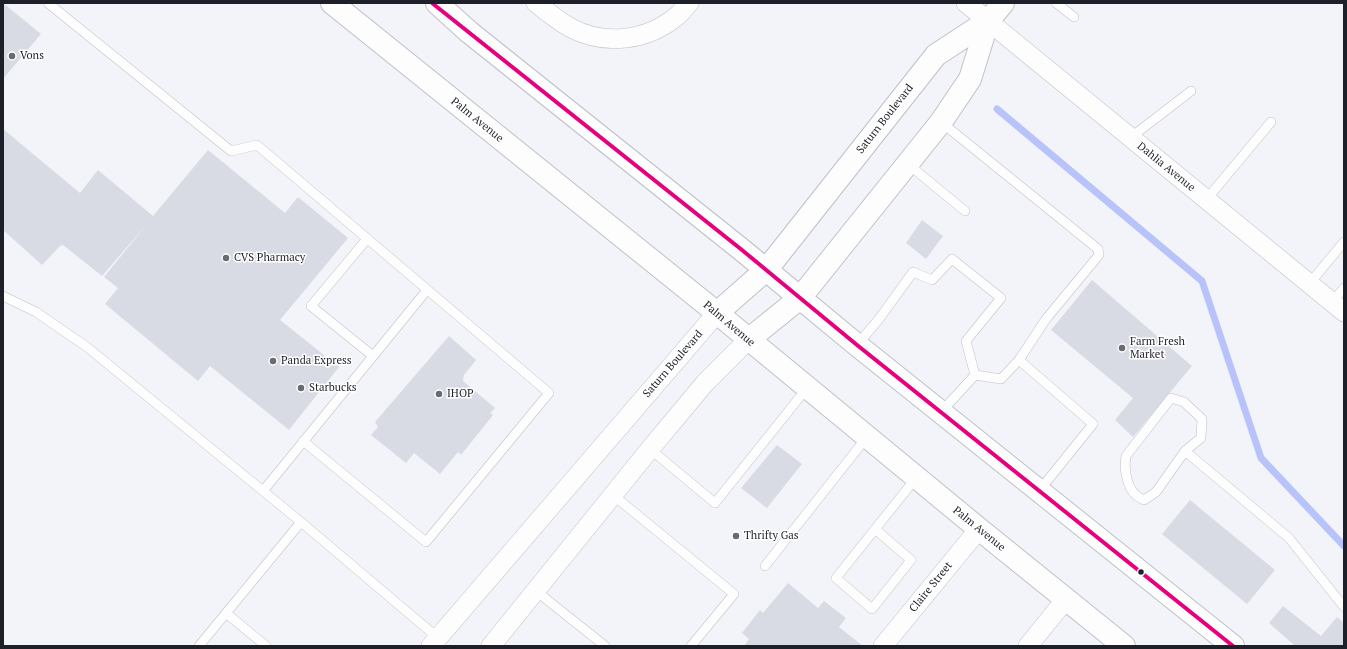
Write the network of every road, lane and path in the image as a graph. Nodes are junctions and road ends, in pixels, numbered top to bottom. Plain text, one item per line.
1 (48, 3) edge
2 (332, 3) edge
3 (437, 3) edge
4 (536, 3) edge
5 (689, 3) edge
6 (966, 3) edge
7 (1003, 3) edge
8 (1056, 3) edge
9 (1074, 17) dead end
10 (988, 21) junction
11 (1191, 91) dead end
12 (941, 122) junction
13 (1271, 122) dead end
14 (1130, 138) junction
15 (908, 164) junction
16 (1206, 200) junction
17 (965, 211) dead end
18 (367, 238) junction
19 (1344, 242) edge
20 (766, 269) junction
21 (1309, 284) junction
22 (1344, 288) edge
23 (427, 290) junction
24 (3, 296) edge
25 (800, 298) junction
26 (1338, 307) edge
27 (717, 313) junction
28 (748, 340) junction
29 (857, 344) junction
30 (373, 356) junction
31 (1019, 360) junction
32 (975, 375) junction
33 (807, 388) junction
34 (941, 412) junction
35 (867, 437) junction
36 (303, 441) junction
37 (650, 449) junction
38 (1185, 451) junction
39 (916, 478) junction
40 (263, 490) junction
41 (1039, 491) junction
42 (614, 495) junction
43 (301, 522) junction
44 (978, 529) junction
45 (875, 530) junction
46 (765, 566) dead end
47 (536, 591) junction
48 (1066, 599) junction
49 (1344, 607) edge
50 (226, 613) junction
51 (434, 642) edge
52 (199, 646) edge
53 (266, 646) edge
54 (491, 646) edge
55 (605, 646) edge
56 (691, 646) edge
57 (883, 646) edge
58 (1028, 646) edge
59 (1124, 646) edge
60 (1233, 646) edge

1 - 18 lane
2 - 27 main road, Palm Avenue
3 - 20 main road
4 - 5 street
6 - 10 street, Dahlia Avenue
7 - 10 main road, Saturn Boulevard
8 - 9 lane
10 - 12 main road, Saturn Boulevard
10 - 14 street, Dahlia Avenue
10 - 20 main road, Saturn Boulevard
11 - 14 lane
12 - 15 main road, Saturn Boulevard
12 - 31 lane
13 - 16 lane
14 - 16 street, Dahlia Avenue
15 - 17 lane
15 - 25 main road, Saturn Boulevard
16 - 21 street, Dahlia Avenue
18 - 23 lane
18 - 30 lane
19 - 21 lane
20 - 25 main road
20 - 27 main road, Saturn Boulevard
21 - 26 street, Dahlia Avenue
22 - 26 lane
23 - 30 lane
23 - 36 lane
24 - 40 lane
25 - 28 main road, Saturn Boulevard
25 - 29 main road
27 - 28 main road, Palm Avenue
27 - 51 street, Saturn Boulevard
28 - 33 main road, Palm Avenue
28 - 37 street, Saturn Boulevard
29 - 32 lane
29 - 34 main road
30 - 36 lane
31 - 32 lane
31 - 41 lane
32 - 34 lane
33 - 35 main road, Palm Avenue
33 - 37 lane
34 - 41 main road
35 - 39 main road, Palm Avenue
35 - 46 lane
36 - 40 lane
37 - 42 street, Saturn Boulevard
38 - 38 lane
38 - 49 lane
39 - 44 main road, Palm Avenue
39 - 45 lane
40 - 43 lane
41 - 60 main road
42 - 47 street, Saturn Boulevard
42 - 56 lane
43 - 50 lane
43 - 51 lane
44 - 48 main road, Palm Avenue
44 - 57 street, Claire Street
45 - 45 lane
47 - 54 street, Saturn Boulevard
47 - 55 lane
48 - 58 street
48 - 59 main road, Palm Avenue
50 - 52 lane
50 - 53 lane

